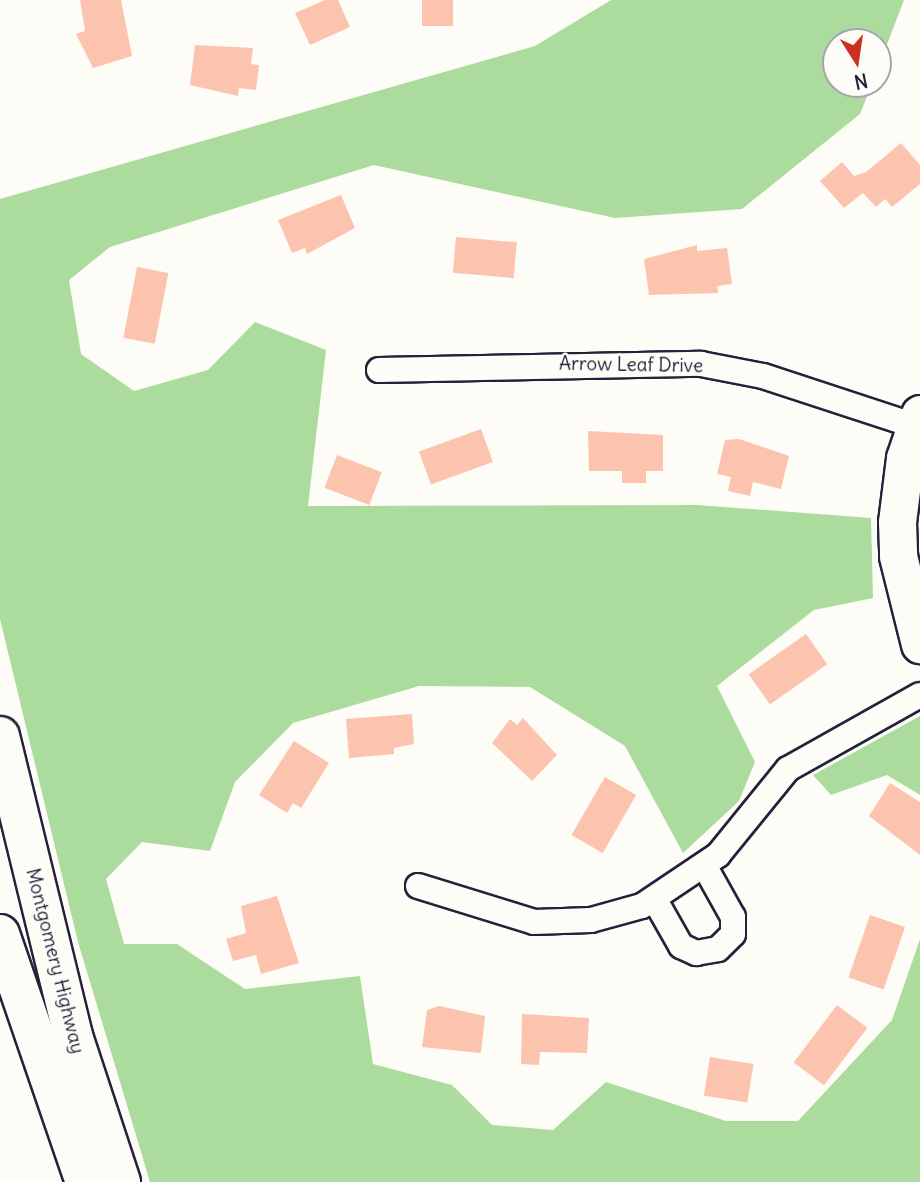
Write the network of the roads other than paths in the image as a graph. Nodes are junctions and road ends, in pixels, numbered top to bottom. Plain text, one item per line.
1 (379, 370) dead end
2 (918, 420) edge
3 (920, 644) edge
4 (920, 695) edge
5 (0, 736) edge
6 (705, 867) junction
7 (418, 886) dead end
8 (655, 900) junction
9 (0, 934) edge
10 (85, 1182) edge
11 (121, 1182) edge

1 - 2 street, Arrow Leaf Drive
2 - 3 street
4 - 6 street
5 - 11 main road, Montgomery Highway
6 - 8 street
6 - 8 street
7 - 8 street
9 - 10 main road, Montgomery Highway

